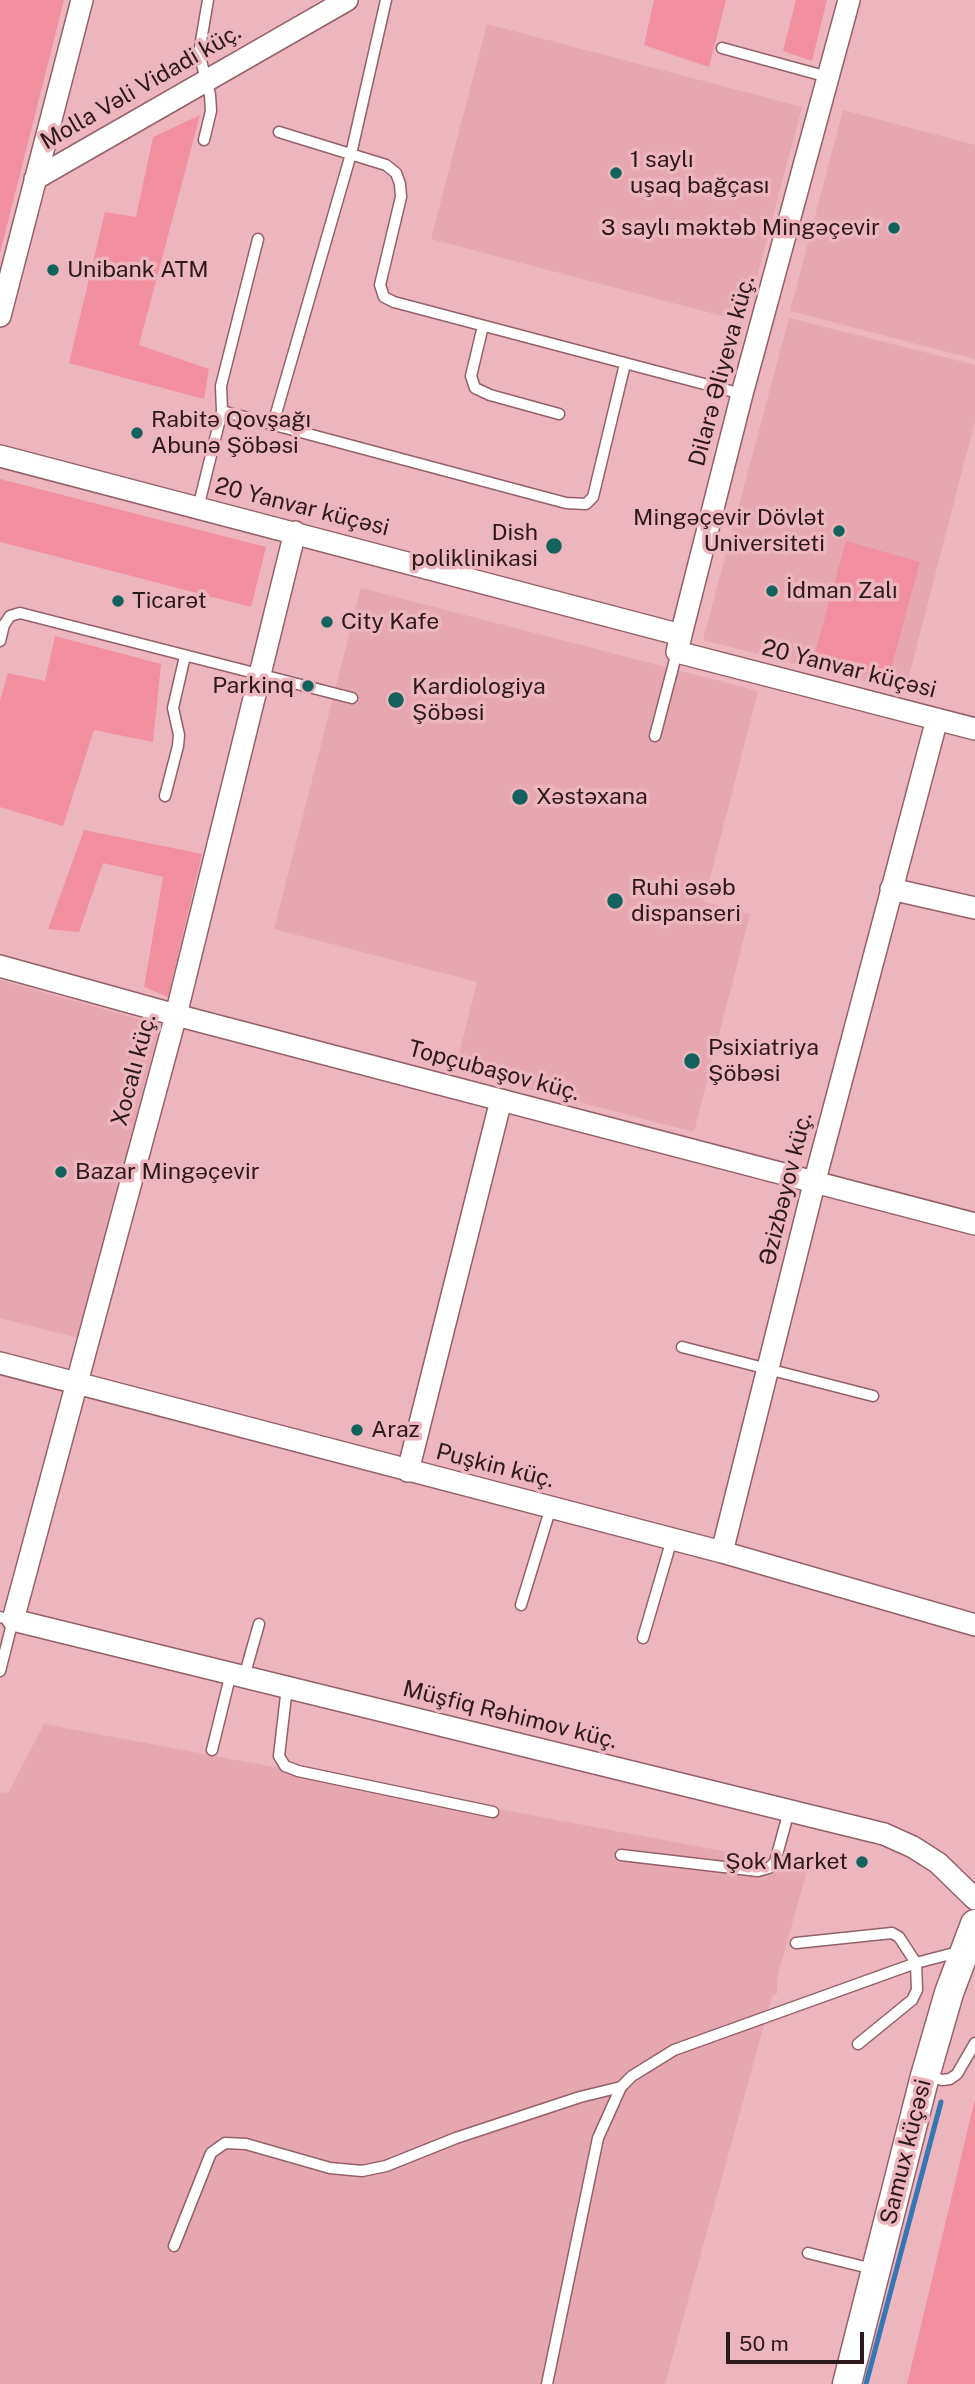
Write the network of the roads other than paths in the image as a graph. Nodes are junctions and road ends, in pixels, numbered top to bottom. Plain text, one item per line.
1 (82, 0) edge
2 (208, 0) edge
3 (347, 0) edge
4 (386, 0) edge
5 (849, 0) edge
6 (722, 48) dead end
7 (828, 77) junction
8 (205, 80) junction
9 (279, 132) dead end
10 (204, 141) dead end
11 (351, 154) junction
12 (35, 179) junction
13 (258, 239) dead end
14 (0, 316) edge
15 (483, 326) junction
16 (625, 364) junction
17 (741, 394) junction
18 (222, 411) junction
19 (559, 414) dead end
20 (273, 424) junction
21 (0, 456) edge
22 (198, 508) junction
23 (295, 532) junction
24 (0, 641) edge
25 (679, 644) junction
26 (185, 656) junction
27 (260, 675) junction
28 (352, 698) dead end
29 (937, 719) junction
30 (975, 729) edge
31 (655, 736) dead end
32 (165, 796) dead end
33 (891, 889) junction
34 (975, 908) edge
35 (0, 966) edge
36 (176, 1015) junction
37 (501, 1100) junction
38 (815, 1180) junction
39 (975, 1224) edge
40 (682, 1347) dead end
41 (0, 1363) edge
42 (767, 1368) junction
43 (77, 1382) junction
44 (873, 1396) dead end
45 (408, 1471) junction
46 (551, 1507) junction
47 (672, 1539) junction
48 (722, 1552) junction
49 (521, 1605) dead end
50 (6, 1618) edge
51 (259, 1624) dead end
52 (975, 1625) edge
53 (643, 1638) dead end
54 (0, 1671) edge
55 (238, 1675) junction
56 (287, 1687) junction
57 (212, 1750) dead end
58 (789, 1811) junction
59 (492, 1812) dead end
60 (621, 1855) dead end
61 (975, 1899) edge
62 (975, 1924) edge
63 (796, 1943) dead end
64 (964, 1950) junction
65 (916, 1963) junction
66 (975, 2043) edge
67 (858, 2044) dead end
68 (925, 2076) junction
69 (621, 2087) junction
70 (173, 2246) dead end
71 (808, 2253) dead end
72 (876, 2270) junction
73 (547, 2384) edge
74 (848, 2384) edge

1 - 12 street
2 - 8 lane
3 - 8 street, Molla Vəli Vidadi küç.
4 - 11 lane
5 - 7 street, Dilarə Əliyeva küç.
6 - 7 lane
7 - 17 street, Dilarə Əliyeva küç.
8 - 10 lane
8 - 12 street, Molla Vəli Vidadi küç.
9 - 11 lane
11 - 15 lane
11 - 20 lane
12 - 14 street
13 - 18 lane
15 - 16 lane
15 - 19 lane
16 - 17 lane
16 - 20 lane
17 - 25 street, Dilarə Əliyeva küç.
18 - 20 lane
18 - 22 lane
21 - 22 street, 20 Yanvar küçəsi
22 - 23 street, 20 Yanvar küçəsi
23 - 25 street, 20 Yanvar küçəsi
23 - 27 street, Xocalı küç.
24 - 26 lane
25 - 29 street, 20 Yanvar küçəsi
25 - 31 lane
26 - 27 lane
26 - 32 lane
27 - 28 lane
27 - 36 street, Xocalı küç.
29 - 30 street, 20 Yanvar küçəsi
29 - 33 street, Əzizbəyov küç.
33 - 34 street
33 - 38 street, Əzizbəyov küç.
35 - 36 street, Topçubaşov küç.
36 - 37 street, Topçubaşov küç.
36 - 43 street, Xocalı küç.
37 - 38 street, Topçubaşov küç.
37 - 45 street
38 - 39 street, Topçubaşov küç.
38 - 42 street, Əzizbəyov küç.
40 - 42 lane
41 - 43 street, Puşkin küç.
42 - 44 lane
42 - 48 street, Əzizbəyov küç.
43 - 45 street, Puşkin küç.
43 - 50 street, Xocalı küç.
45 - 46 street, Puşkin küç.
46 - 47 street, Puşkin küç.
46 - 49 lane
47 - 48 street, Puşkin küç.
47 - 53 lane
48 - 52 street, Puşkin küç.
50 - 54 lane
50 - 55 street, Müşfiq Rəhimov küç.
51 - 55 lane
55 - 56 street, Müşfiq Rəhimov küç.
55 - 57 lane
56 - 58 street, Müşfiq Rəhimov küç.
56 - 59 lane
58 - 60 lane
58 - 61 street, Müşfiq Rəhimov küç.
62 - 64 main road, Samux küçəsi
63 - 65 lane
64 - 65 lane
64 - 68 main road, Samux küçəsi
65 - 67 lane
65 - 69 lane
66 - 68 lane
68 - 72 main road, Samux küçəsi
69 - 70 lane
69 - 73 lane
71 - 72 lane
72 - 74 main road, Samux küçəsi

